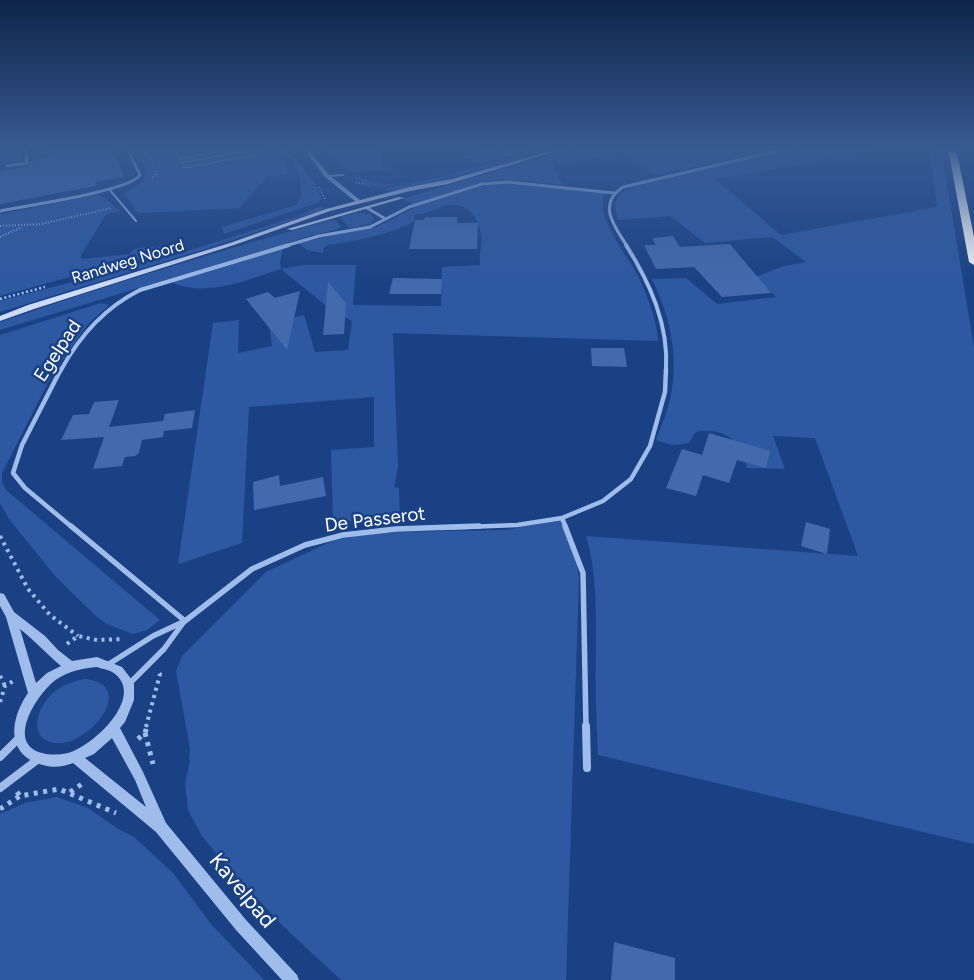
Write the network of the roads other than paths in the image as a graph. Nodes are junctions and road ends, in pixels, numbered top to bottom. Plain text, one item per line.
1 (614, 193) edge
2 (86, 194) edge
3 (113, 194) edge
4 (349, 194) edge
5 (391, 194) edge
6 (412, 194) edge
7 (453, 194) edge
8 (961, 194) edge
9 (358, 201) junction
10 (367, 208) junction
11 (0, 211) edge
12 (384, 218) junction
13 (136, 221) dead end
14 (232, 244) junction
15 (974, 262) edge
16 (31, 307) junction
17 (0, 314) edge
18 (0, 319) edge
19 (562, 518) junction
20 (0, 597) edge
21 (10, 614) junction
22 (185, 621) junction
23 (109, 664) junction
24 (71, 667) junction
25 (129, 684) junction
26 (34, 693) junction
27 (114, 730) junction
28 (17, 740) junction
29 (0, 757) edge
30 (75, 757) junction
31 (37, 760) junction
32 (586, 768) dead end
33 (0, 788) edge
34 (161, 827) junction
35 (292, 980) edge

1 - 19 street, De Passerot
2 - 11 street
3 - 13 lane
4 - 9 street
5 - 9 main road, Randweg Noord
6 - 10 main road, Randweg Noord
7 - 12 street, Egelpad
8 - 15 highway
9 - 10 main road
9 - 14 main road, Randweg Noord
10 - 12 street
10 - 14 main road, Randweg Noord
12 - 22 street, Egelpad
14 - 16 main road, Randweg Noord
16 - 17 main road, Randweg Noord
16 - 18 main road, Randweg Noord
19 - 22 street, De Passerot
19 - 32 street
20 - 21 street
21 - 24 street
21 - 26 street
22 - 23 street, De Passerot
22 - 25 street, De Passerot
23 - 24 street
23 - 25 street
24 - 26 street
25 - 27 street
26 - 28 street
27 - 30 street
27 - 34 street, Kavelpad
28 - 29 street
28 - 31 street
30 - 31 street
30 - 34 street, Kavelpad
31 - 33 street
34 - 35 street, Kavelpad

